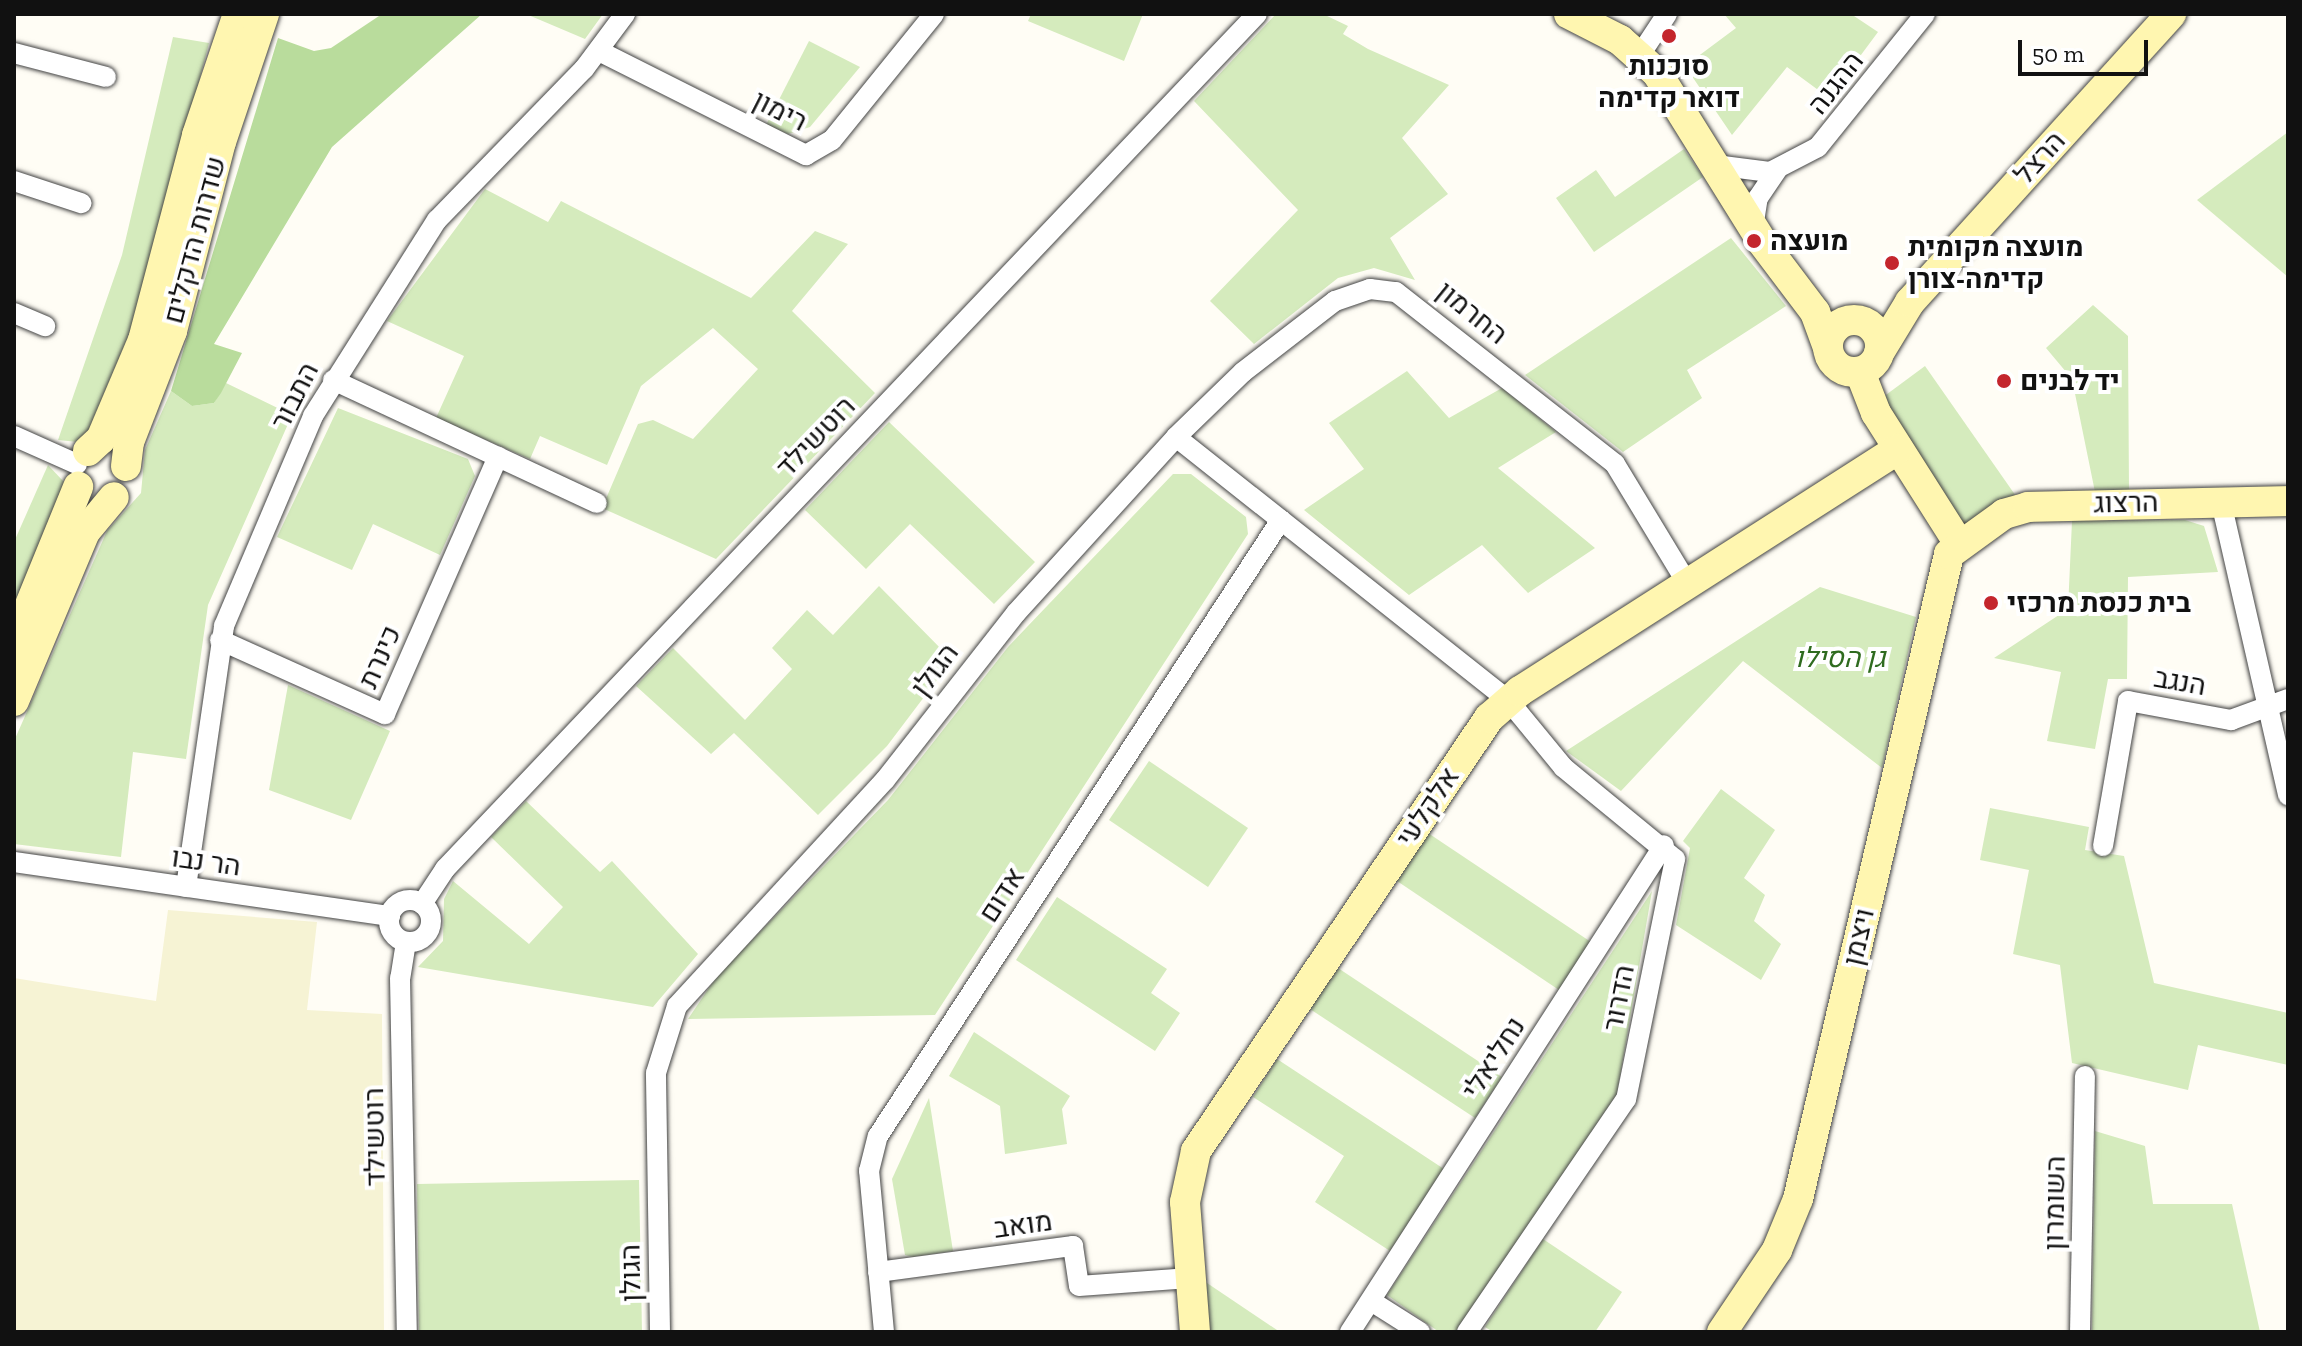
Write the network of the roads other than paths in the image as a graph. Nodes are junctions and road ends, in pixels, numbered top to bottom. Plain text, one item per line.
1 (238, 14) edge
2 (264, 14) edge
3 (625, 14) edge
4 (934, 14) edge
5 (1257, 14) edge
6 (1569, 14) edge
7 (1667, 14) edge
8 (1925, 14) edge
9 (2171, 14) edge
10 (599, 51) junction
11 (14, 53) edge
12 (1640, 55) junction
13 (106, 77) dead end
14 (1715, 165) junction
15 (1777, 170) junction
16 (14, 181) edge
17 (81, 203) dead end
18 (1753, 228) junction
19 (1910, 302) junction
20 (1813, 309) junction
21 (14, 313) edge
22 (1855, 321) junction
23 (45, 326) dead end
24 (1828, 348) junction
25 (1870, 362) junction
26 (333, 380) junction
27 (14, 436) edge
28 (1176, 437) junction
29 (1898, 449) junction
30 (498, 457) junction
31 (126, 466) junction
32 (81, 467) junction
33 (114, 497) junction
34 (2288, 501) edge
35 (2221, 502) junction
36 (597, 503) dead end
37 (1281, 520) junction
38 (1964, 539) junction
39 (1687, 583) junction
40 (220, 640) junction
41 (14, 644) edge
42 (2288, 699) edge
43 (1508, 700) junction
44 (14, 701) edge
45 (2268, 708) junction
46 (2288, 795) edge
47 (1664, 845) junction
48 (2103, 846) dead end
49 (14, 862) edge
50 (186, 887) junction
51 (422, 904) junction
52 (390, 916) junction
53 (406, 942) junction
54 (2085, 1076) dead end
55 (878, 1272) junction
56 (1190, 1278) junction
57 (1371, 1301) junction
58 (407, 1332) edge
59 (660, 1332) edge
60 (884, 1332) edge
61 (1195, 1332) edge
62 (1350, 1332) edge
63 (1420, 1332) edge
64 (1467, 1332) edge
65 (1722, 1332) edge
66 (2080, 1332) edge

1 - 32 street, שדרות הדקלים
2 - 31 street, שדרות הדקלים
3 - 10 street, התבור
4 - 10 street, רימון
5 - 51 street, רוטשילד
6 - 12 street
7 - 12 street
8 - 15 street, ההגנה
9 - 19 street, הרצל
10 - 26 street, התבור
11 - 13 street
12 - 14 street
14 - 15 street
14 - 18 street
15 - 18 street, ההגנה
16 - 17 street
18 - 20 street
19 - 22 street, הרצל
19 - 25 street, הרצל
20 - 22 street
20 - 24 street
21 - 23 street
22 - 24 street
22 - 25 street
24 - 25 street
25 - 29 street
26 - 30 street
26 - 40 street, התבור
27 - 32 street
28 - 37 street
28 - 39 street, החרמון
28 - 59 street, הגולן
29 - 38 street
29 - 39 street, אלקלעי
30 - 36 street
30 - 40 street, כינרת
31 - 32 street
31 - 33 street, שדרות הדקלים
32 - 33 street
32 - 41 street, שדרות הדקלים
33 - 44 street, שדרות הדקלים
34 - 35 street, הרצוג
35 - 38 street, הרצוג
35 - 45 street
37 - 43 street
37 - 55 street, אדום
38 - 65 street, ויצמן
39 - 43 street, אלקלעי
40 - 50 street, התבור
42 - 45 street
43 - 47 street
43 - 56 street, אלקלעי
45 - 46 street
45 - 48 street, הנגב
47 - 57 street, נחליאלי
47 - 64 street, הדרור
49 - 50 street, הר נבו
50 - 52 street, הר נבו
51 - 52 street
51 - 53 street
52 - 53 street
53 - 58 street, רוטשילד
54 - 66 street, השומרון
55 - 56 street, מואב
55 - 60 street, אדום
56 - 61 street, אלקלעי
57 - 62 street, נחליאלי
57 - 63 street

